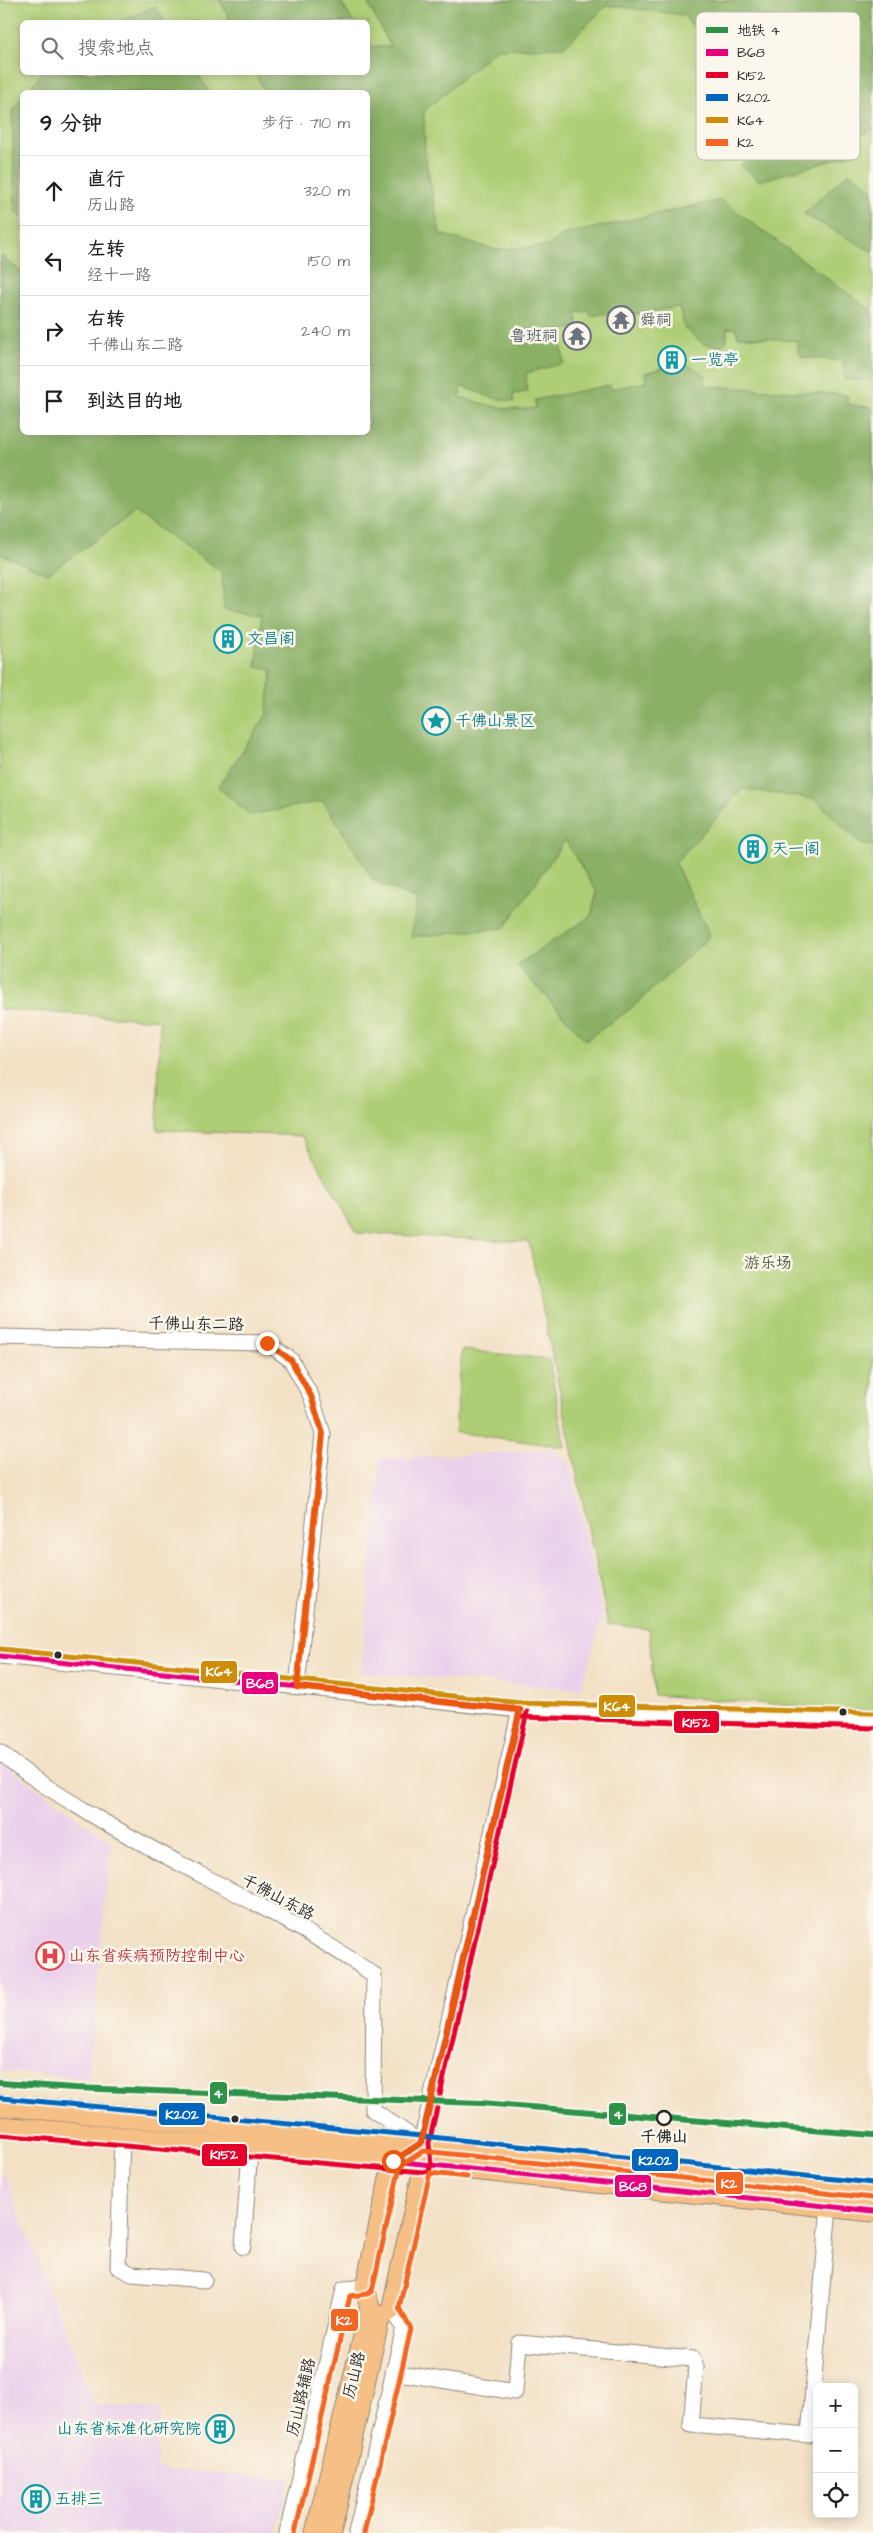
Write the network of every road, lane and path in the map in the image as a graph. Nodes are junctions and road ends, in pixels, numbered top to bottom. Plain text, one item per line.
1 (0, 1337) edge
2 (0, 1656) edge
3 (297, 1687) junction
4 (520, 1710) junction
5 (873, 1721) edge
6 (0, 1752) edge
7 (0, 2105) edge
8 (0, 2126) edge
9 (122, 2137) junction
10 (421, 2143) junction
11 (250, 2148) junction
12 (393, 2161) junction
13 (424, 2165) junction
14 (873, 2191) edge
15 (829, 2206) junction
16 (873, 2211) edge
17 (242, 2247) dead end
18 (204, 2280) dead end
19 (365, 2287) junction
20 (390, 2310) junction
21 (393, 2372) junction
22 (286, 2533) edge
23 (315, 2533) edge
24 (331, 2533) edge
25 (356, 2533) edge

1 - 3 street, 千佛山东二路
2 - 3 street
3 - 4 street
4 - 5 street
4 - 10 street, 历山路
6 - 10 street, 千佛山东路
7 - 10 highway
8 - 9 highway
9 - 11 highway
9 - 18 street
10 - 12 main road
10 - 13 main road, 历山路
10 - 14 highway
11 - 12 highway
11 - 17 street
12 - 13 highway
12 - 19 main road, 历山路
13 - 15 highway
13 - 20 main road, 历山路
15 - 16 highway
15 - 21 street
19 - 22 street, 历山路辅路
19 - 23 main road, 历山路
20 - 21 street
20 - 24 main road, 历山路
21 - 25 street

